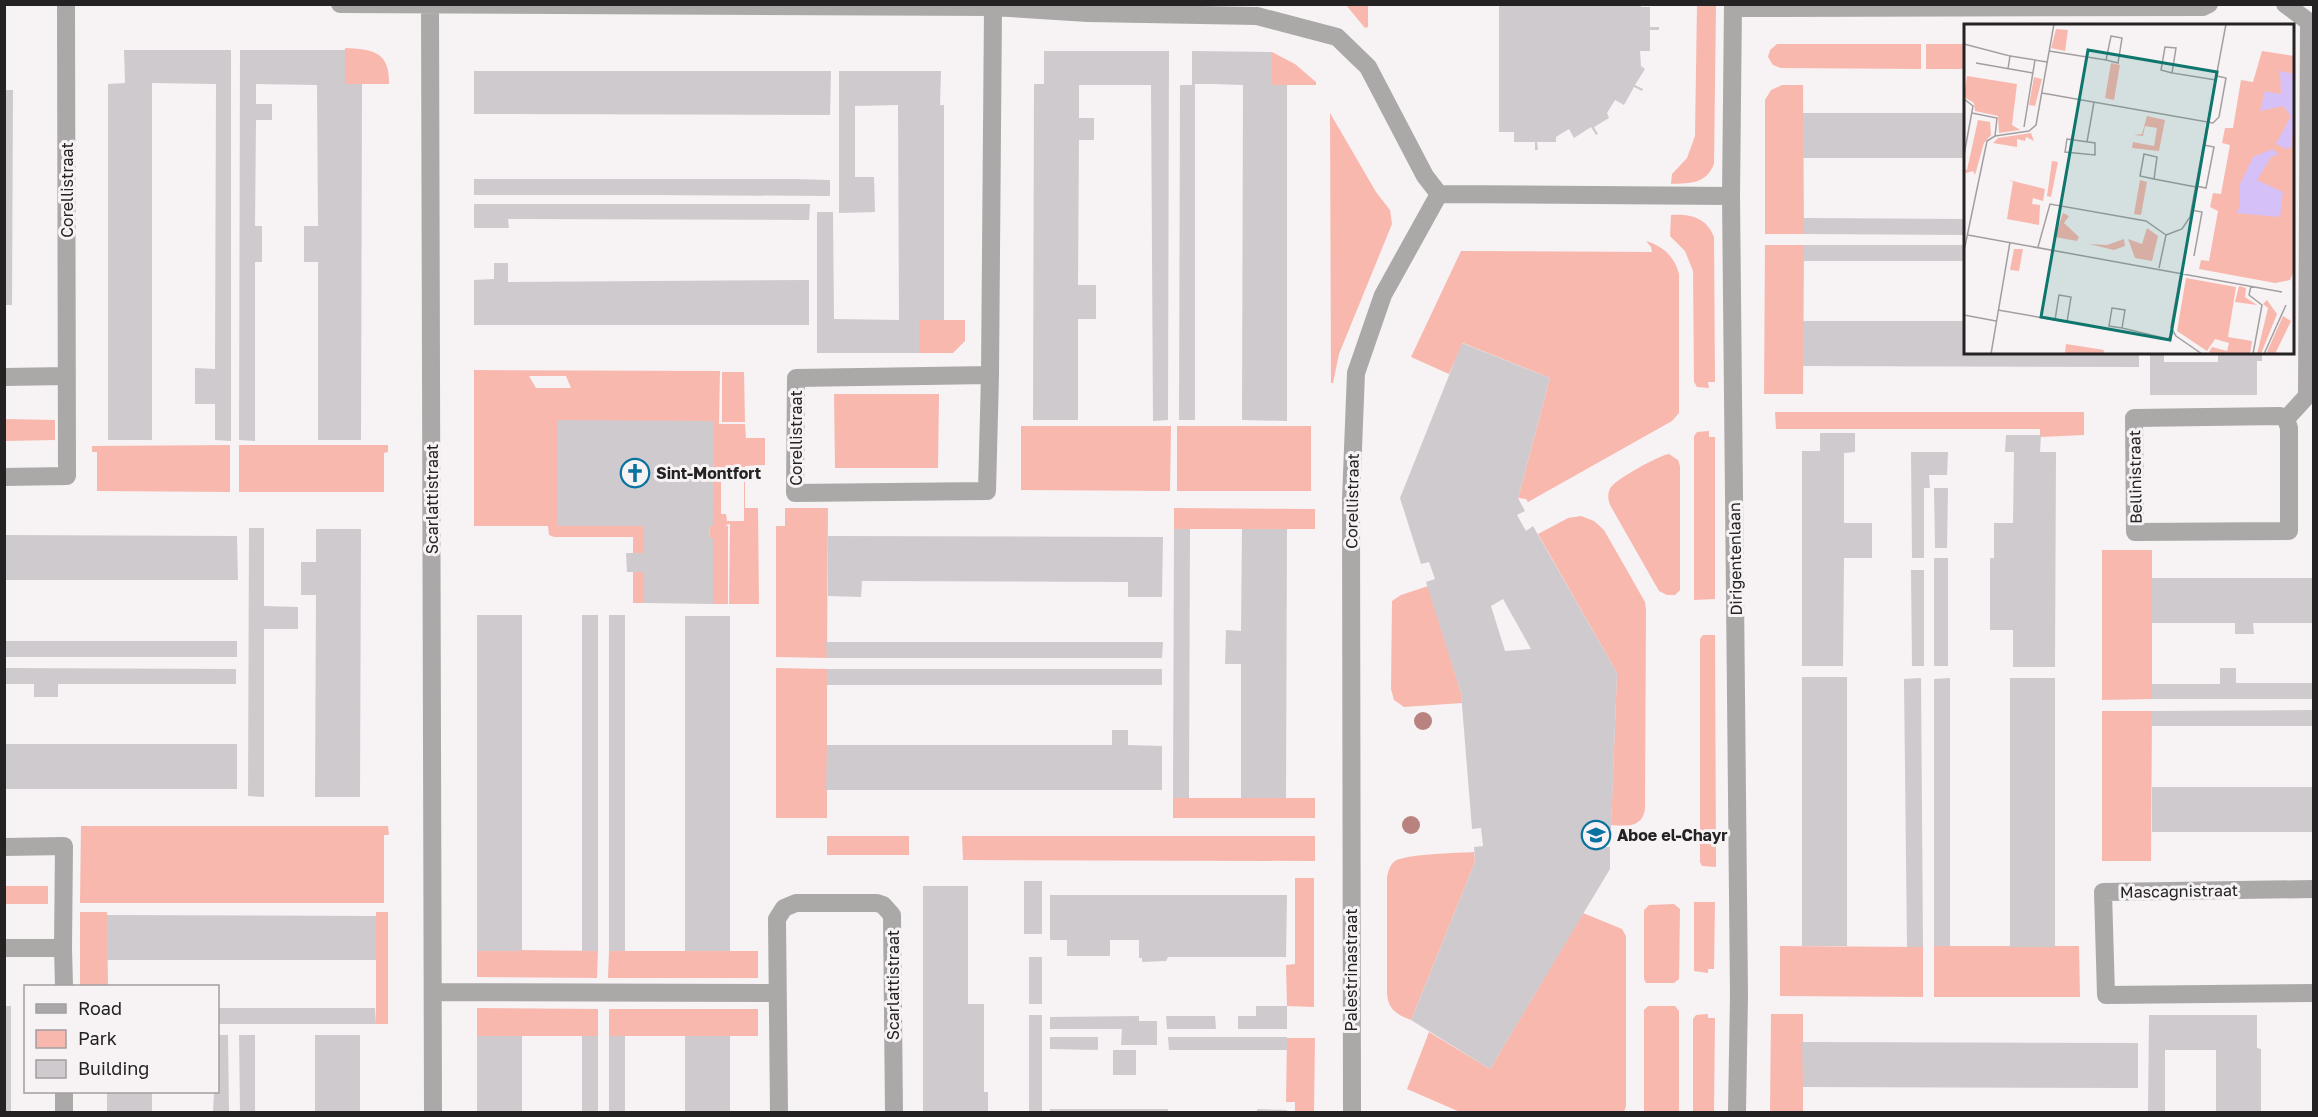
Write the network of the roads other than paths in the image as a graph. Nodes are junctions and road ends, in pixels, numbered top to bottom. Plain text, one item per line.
1 (66, 4) edge
2 (340, 4) edge
3 (2209, 4) edge
4 (2286, 4) edge
5 (430, 5) edge
6 (628, 5) edge
7 (987, 6) edge
8 (1733, 6) edge
9 (1190, 10) edge
10 (1438, 194) junction
11 (1731, 196) junction
12 (990, 375) junction
13 (4, 376) edge
14 (68, 376) junction
15 (2286, 419) junction
16 (4, 477) edge
17 (1351, 828) joint
18 (4, 847) edge
19 (2313, 889) edge
20 (4, 948) edge
21 (63, 948) junction
22 (64, 985) edge
23 (434, 992) junction
24 (778, 993) junction
25 (2313, 993) edge
26 (64, 1093) edge
27 (64, 1113) edge
28 (433, 1113) edge
29 (779, 1113) edge
30 (894, 1113) edge
31 (1352, 1113) edge
32 (1737, 1113) edge

1 - 14 street, Corellistraat
2 - 5 street
3 - 8 street
4 - 15 street
5 - 6 street
5 - 23 street, Scarlattistraat
6 - 7 street
7 - 9 street
7 - 12 street, Corellistraat
8 - 11 street, Dirigentenlaan
9 - 10 street
10 - 11 street
10 - 17 street, Corellistraat
11 - 32 street, Dirigentenlaan
12 - 12 street, Corellistraat
13 - 14 street
14 - 16 street, Corellistraat
15 - 15 street, Bellinistraat
17 - 31 street, Palestrinastraat
18 - 21 street
19 - 25 street, Mascagnistraat
20 - 21 street
21 - 22 street
23 - 24 street
23 - 28 street, Scarlattistraat
24 - 29 street, Scarlattistraat
24 - 30 street, Scarlattistraat
26 - 27 street

